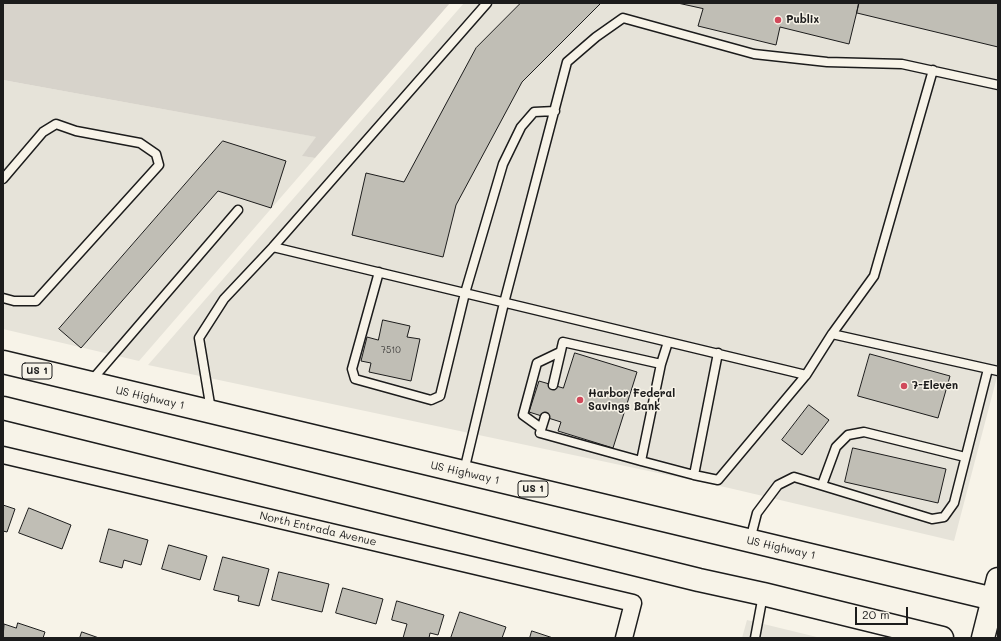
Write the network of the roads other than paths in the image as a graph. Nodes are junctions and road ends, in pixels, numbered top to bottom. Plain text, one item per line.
1 (487, 3) edge
2 (933, 70) junction
3 (998, 85) edge
4 (555, 111) junction
5 (3, 179) edge
6 (238, 210) dead end
7 (273, 247) junction
8 (379, 272) junction
9 (465, 293) junction
10 (3, 298) edge
11 (504, 303) junction
12 (832, 334) junction
13 (668, 342) junction
14 (560, 352) junction
15 (718, 354) junction
16 (3, 362) edge
17 (661, 364) junction
18 (988, 369) junction
19 (998, 371) edge
20 (806, 375) junction
21 (89, 383) junction
22 (553, 385) dead end
23 (3, 408) edge
24 (211, 412) junction
25 (545, 417) dead end
26 (541, 428) junction
27 (3, 455) edge
28 (966, 457) junction
29 (641, 461) junction
30 (464, 472) junction
31 (694, 475) junction
32 (822, 485) junction
33 (750, 540) junction
34 (996, 592) edge
35 (764, 594) junction
36 (624, 638) edge
37 (755, 638) edge
38 (942, 638) edge
39 (982, 638) edge

1 - 7 lane
2 - 3 lane
2 - 4 lane
2 - 12 lane
4 - 9 lane
4 - 11 lane
5 - 10 lane
6 - 21 lane
7 - 8 lane
7 - 24 lane
8 - 9 lane
8 - 9 lane
9 - 11 lane
11 - 13 lane
11 - 30 lane
12 - 18 lane
12 - 20 lane
13 - 15 lane
13 - 17 lane
14 - 17 lane
14 - 22 lane
14 - 26 lane
15 - 20 lane
15 - 31 lane
16 - 21 main road, US Highway 1 / US 1
17 - 29 lane
18 - 19 lane
18 - 28 lane
20 - 31 lane
21 - 24 main road, US Highway 1 / US 1
23 - 35 main road
24 - 30 main road, US Highway 1 / US 1
25 - 26 lane
26 - 29 lane
27 - 36 street, North Entrada Avenue
28 - 32 lane
28 - 32 lane
29 - 31 lane
30 - 33 main road, US Highway 1 / US 1
32 - 33 lane
33 - 34 main road, US Highway 1 / US 1
34 - 39 main road
35 - 37 lane
35 - 38 main road

